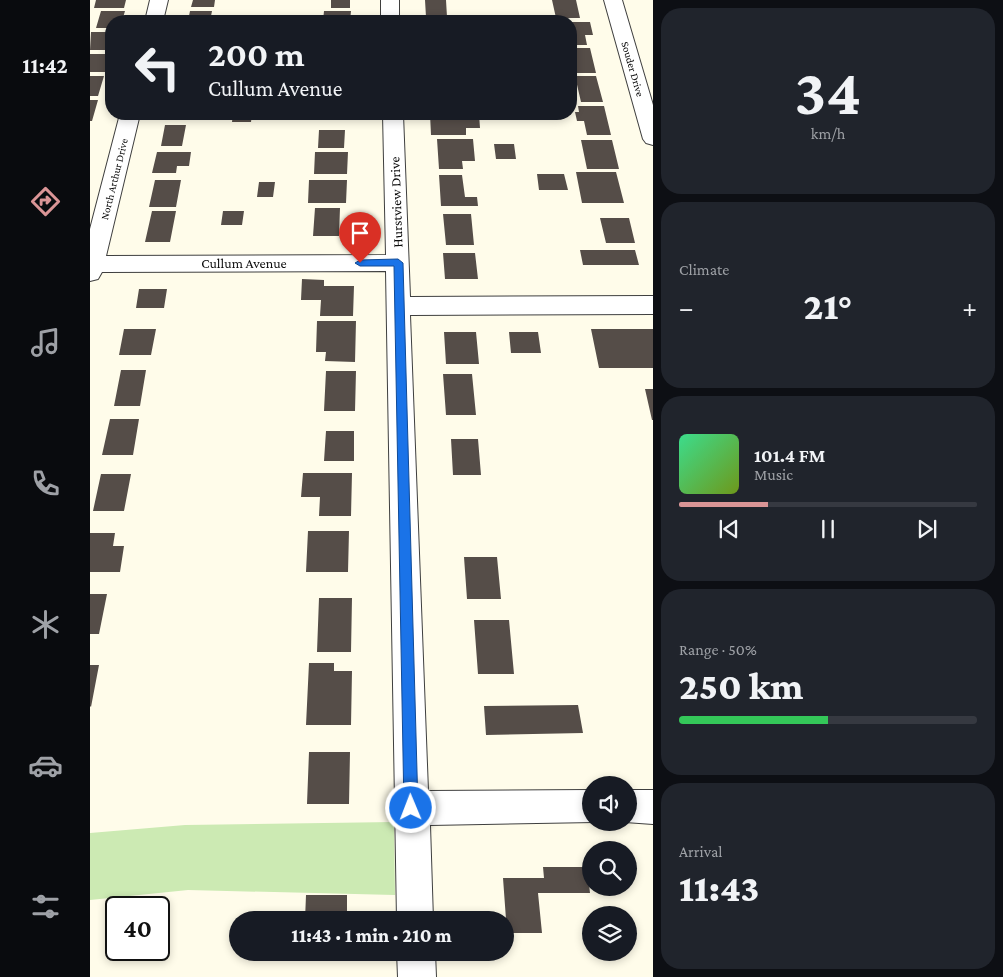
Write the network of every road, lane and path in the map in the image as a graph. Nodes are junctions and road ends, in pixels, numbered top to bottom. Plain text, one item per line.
1 (159, 0) edge
2 (390, 0) edge
3 (613, 0) edge
4 (155, 15) edge
5 (390, 15) edge
6 (128, 120) edge
7 (393, 120) edge
8 (653, 139) edge
9 (398, 263) junction
10 (91, 267) edge
11 (653, 305) edge
12 (399, 306) junction
13 (582, 807) edge
14 (637, 807) edge
15 (653, 807) edge
16 (411, 808) junction
17 (415, 911) edge
18 (416, 961) edge
19 (417, 977) edge

1 - 4 street
2 - 5 street
3 - 8 street, Souder Drive
6 - 10 street, North Arthur Drive
7 - 9 street, Hurstview Drive
9 - 10 street, Cullum Avenue
9 - 12 street, Hurstview Drive
11 - 12 street
12 - 16 street, Hurstview Drive
13 - 16 street
14 - 15 street
16 - 17 street, Hurstview Drive
18 - 19 street

